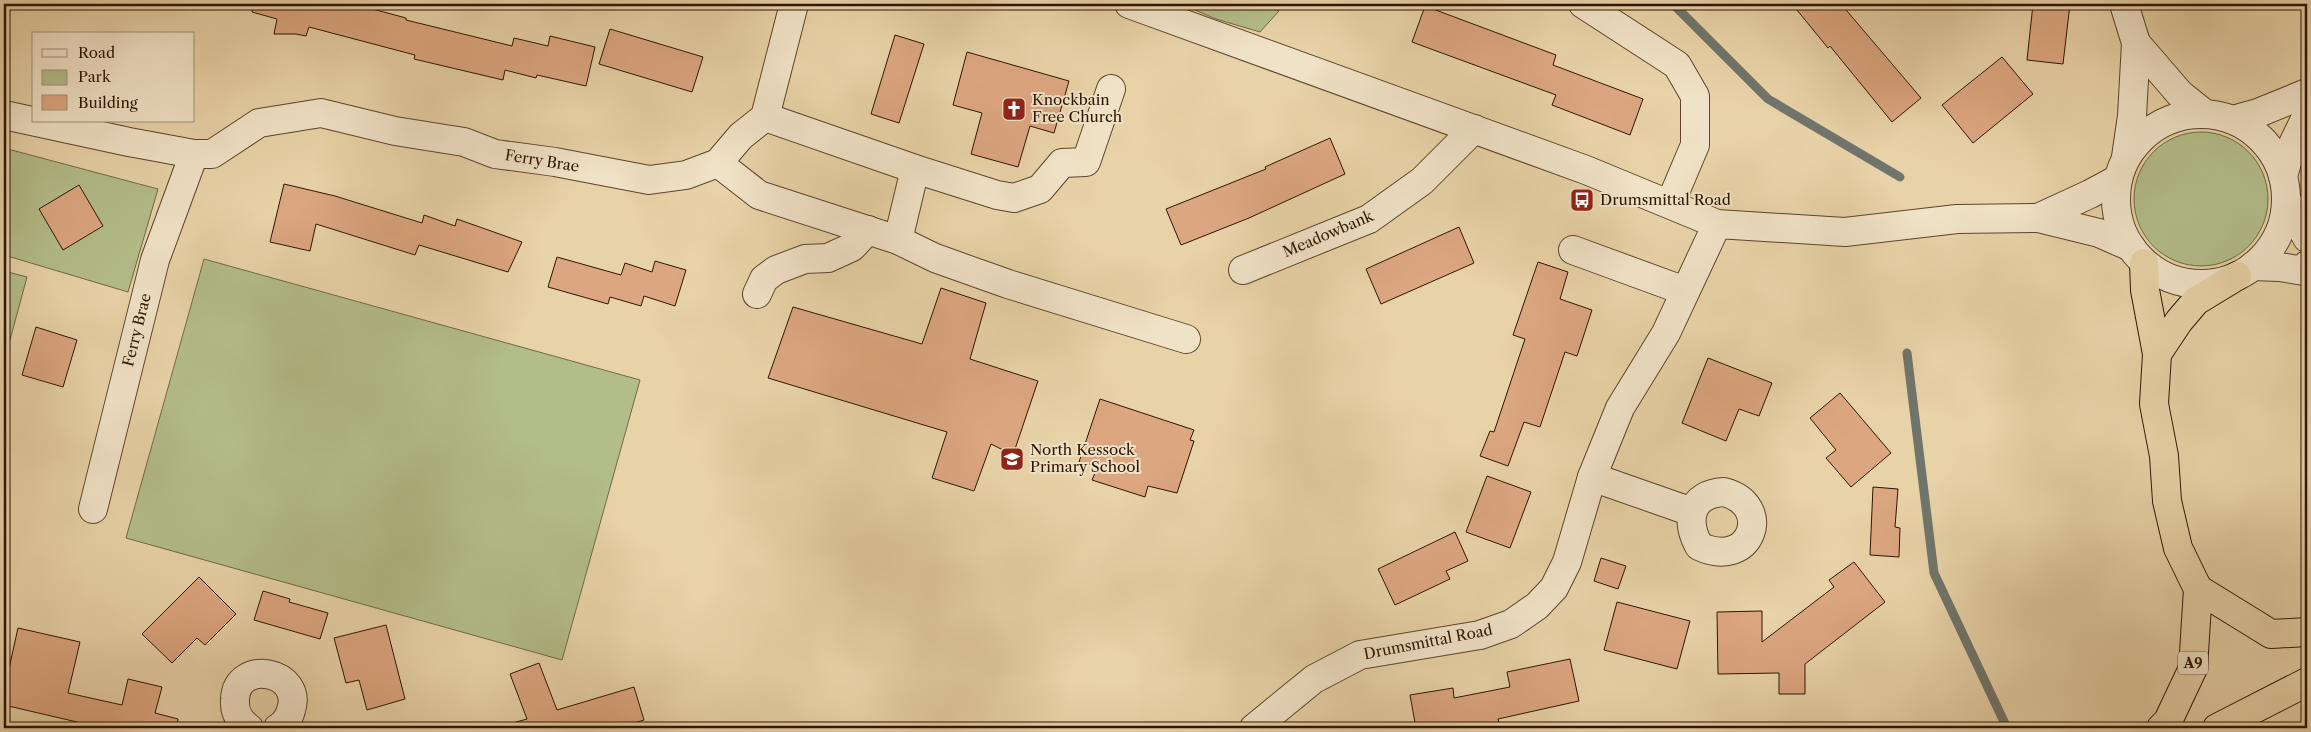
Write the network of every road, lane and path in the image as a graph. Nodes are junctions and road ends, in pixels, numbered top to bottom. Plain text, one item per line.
1 (794, 4) edge
2 (1129, 4) edge
3 (1584, 4) edge
4 (2124, 4) edge
5 (2136, 43) junction
6 (1111, 89) dead end
7 (2307, 93) edge
8 (2204, 114) junction
9 (4, 115) edge
10 (2307, 116) edge
11 (765, 117) junction
12 (2233, 120) junction
13 (32, 121) edge
14 (36, 122) edge
15 (1474, 129) junction
16 (194, 154) junction
17 (718, 163) junction
18 (2122, 168) junction
19 (915, 169) junction
20 (2285, 188) junction
21 (1670, 204) junction
22 (2038, 218) junction
23 (1717, 224) junction
24 (868, 230) junction
25 (2307, 238) edge
26 (898, 240) junction
27 (1573, 250) dead end
28 (2138, 255) junction
29 (2307, 265) edge
30 (1243, 270) dead end
31 (2245, 271) junction
32 (1685, 291) junction
33 (757, 294) dead end
34 (1186, 339) dead end
35 (2156, 354) junction
36 (1592, 477) junction
37 (93, 509) dead end
38 (1692, 512) dead end
39 (2198, 589) junction
40 (2307, 632) edge
41 (2307, 682) edge
42 (249, 728) edge
43 (278, 728) edge
44 (1254, 728) edge
45 (2161, 728) edge
46 (2216, 728) edge

1 - 11 street
2 - 15 street
3 - 21 street
4 - 5 street
5 - 8 street
5 - 18 street
6 - 19 street
7 - 12 street
8 - 12 street
8 - 18 street
9 - 13 street, Ferry Brae
10 - 20 street
11 - 17 street, Ferry Brae
11 - 19 street
12 - 20 street
14 - 16 street, Ferry Brae
15 - 21 street
15 - 30 street, Meadowbank
16 - 17 street, Ferry Brae
16 - 37 street, Ferry Brae
17 - 24 street
18 - 22 street
18 - 28 street
19 - 26 street
20 - 25 street
20 - 31 street
21 - 23 street
22 - 23 street
22 - 28 street
23 - 32 street, Drumsmittal Road
24 - 26 street
24 - 33 street
26 - 34 street
27 - 32 street
28 - 31 street
28 - 35 highway
29 - 31 street
31 - 35 highway
32 - 36 street, Drumsmittal Road
35 - 39 highway
36 - 38 street
36 - 44 street, Drumsmittal Road
39 - 40 highway
39 - 45 highway, A9
41 - 46 highway
42 - 43 street

